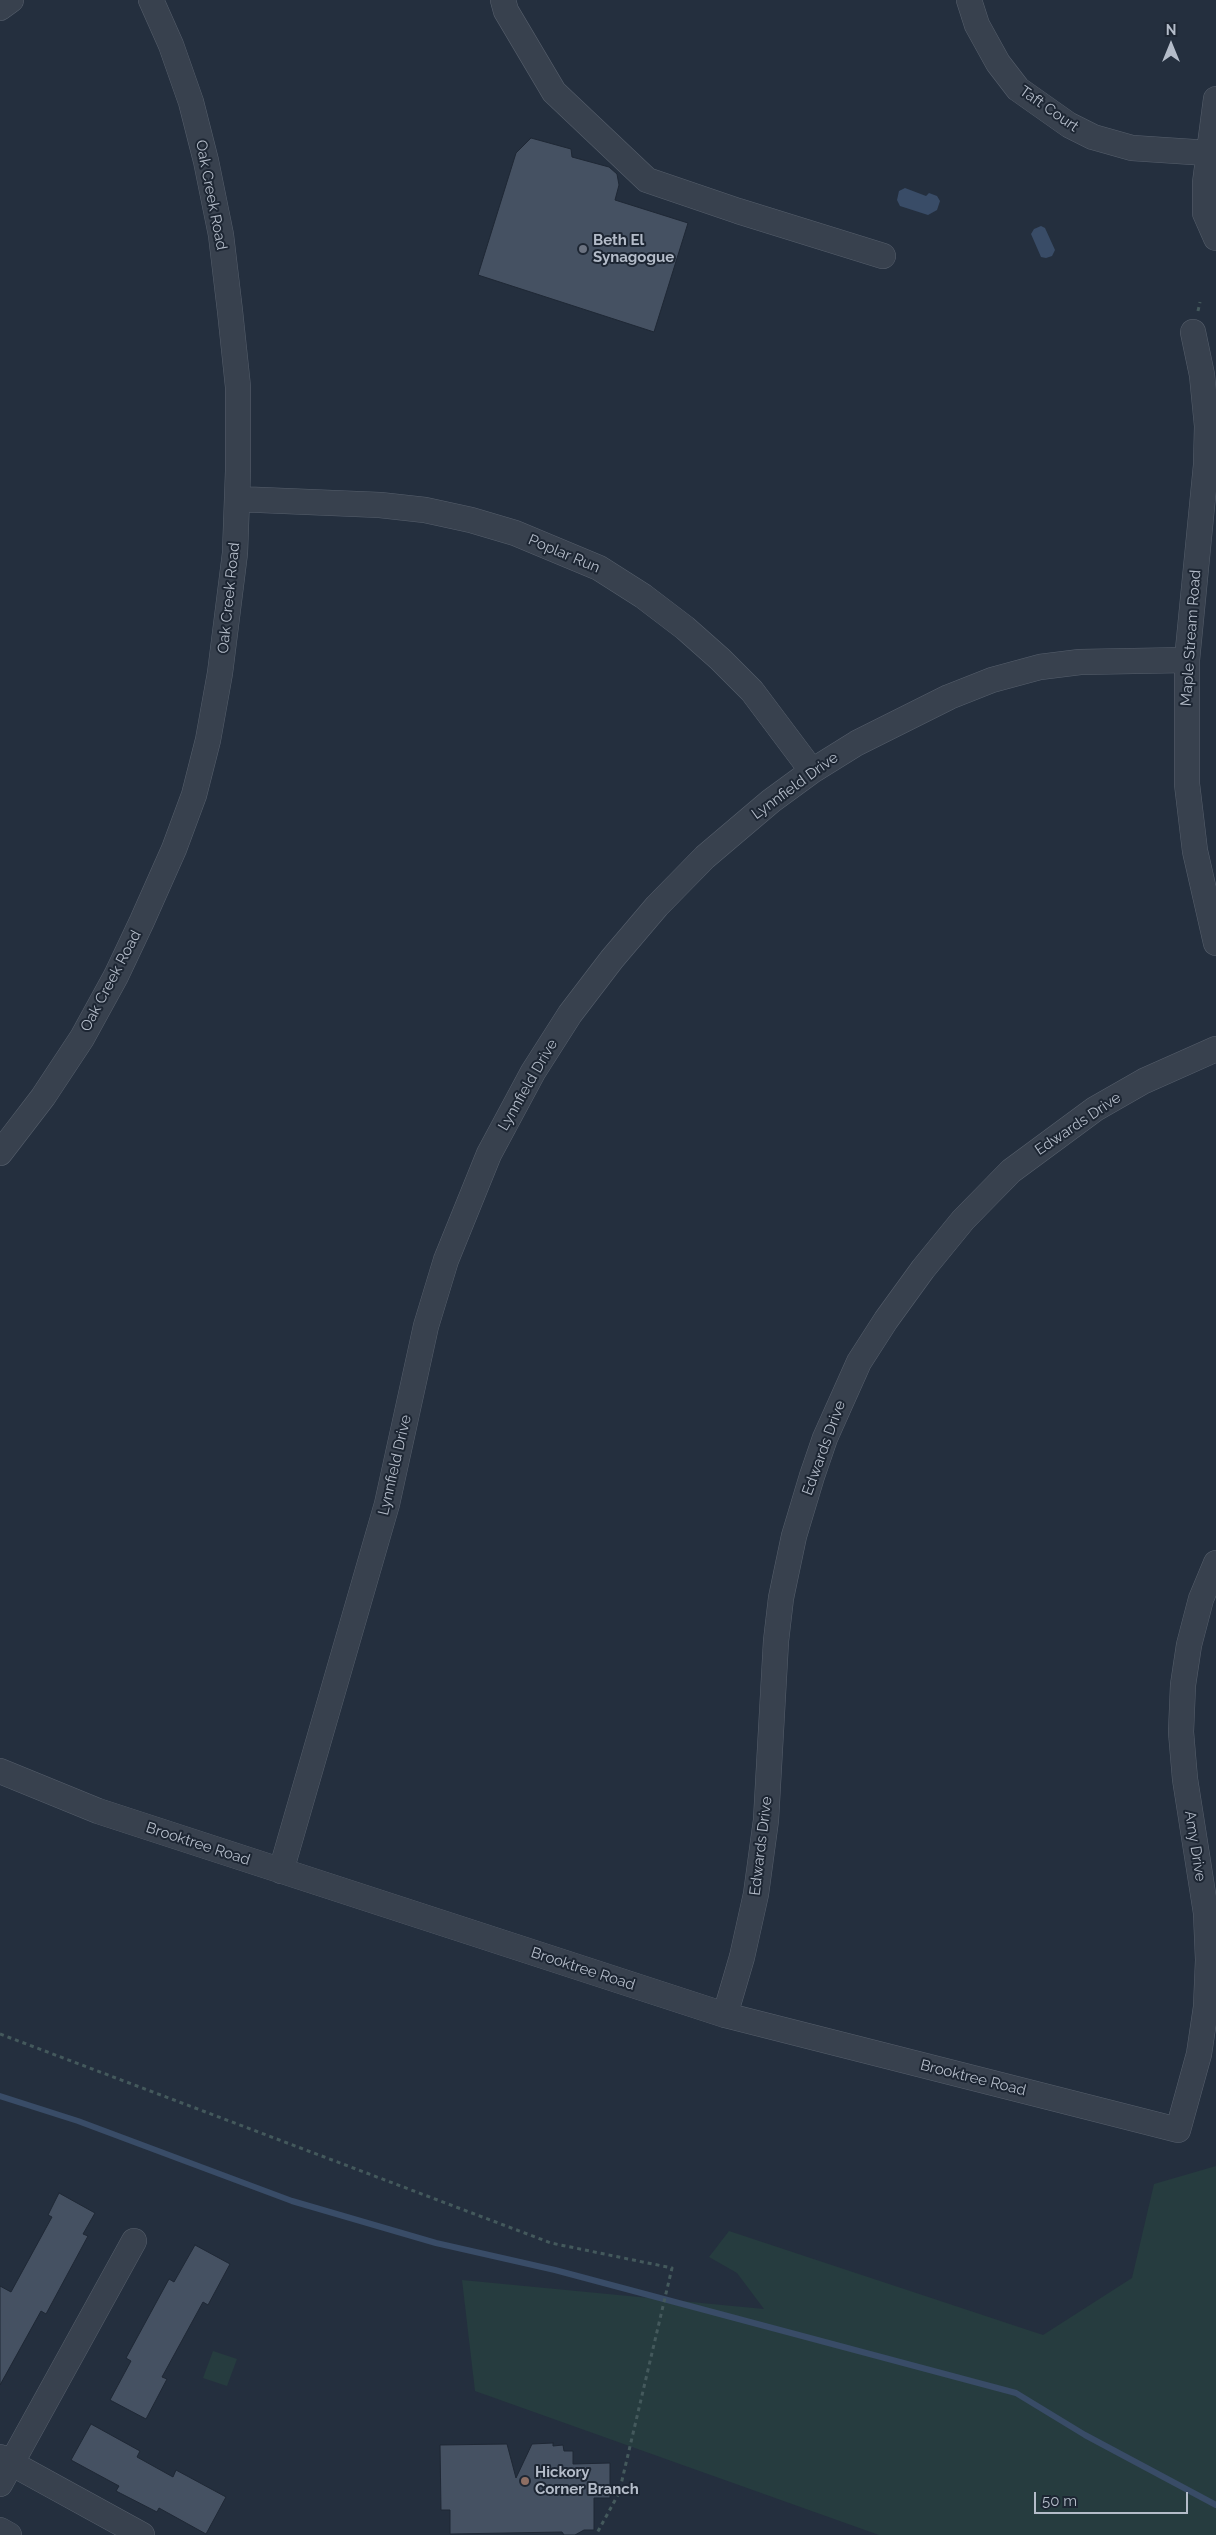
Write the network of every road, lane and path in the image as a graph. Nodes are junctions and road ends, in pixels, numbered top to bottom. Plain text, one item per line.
1 (12, 0) edge
2 (151, 0) edge
3 (503, 0) edge
4 (969, 0) edge
5 (0, 8) edge
6 (1216, 99) edge
7 (1208, 154) junction
8 (1216, 238) edge
9 (883, 256) dead end
10 (1193, 332) dead end
11 (237, 499) junction
12 (1187, 660) junction
13 (812, 771) junction
14 (1216, 943) edge
15 (1216, 1049) edge
16 (0, 1153) edge
17 (1216, 1563) edge
18 (0, 1771) edge
19 (281, 1871) junction
20 (725, 2015) junction
21 (0, 2034) edge
22 (1178, 2130) joint
23 (134, 2241) dead end
24 (4, 2468) edge
25 (0, 2530) edge
26 (9, 2535) edge
27 (142, 2535) edge
28 (596, 2535) edge

1 - 5 street
2 - 11 street, Oak Creek Road
3 - 9 street
4 - 7 street, Taft Court
6 - 7 street
7 - 8 street
10 - 12 street, Maple Stream Road
11 - 13 street, Poplar Run
11 - 16 street, Oak Creek Road
12 - 13 street, Lynnfield Drive
12 - 14 street, Maple Stream Road
13 - 19 street, Lynnfield Drive
15 - 20 street, Edwards Drive
17 - 22 street, Amy Drive
18 - 19 street, Brooktree Road
19 - 20 street, Brooktree Road
20 - 22 street, Brooktree Road
21 - 28 path
23 - 24 street
24 - 27 street
25 - 26 street

